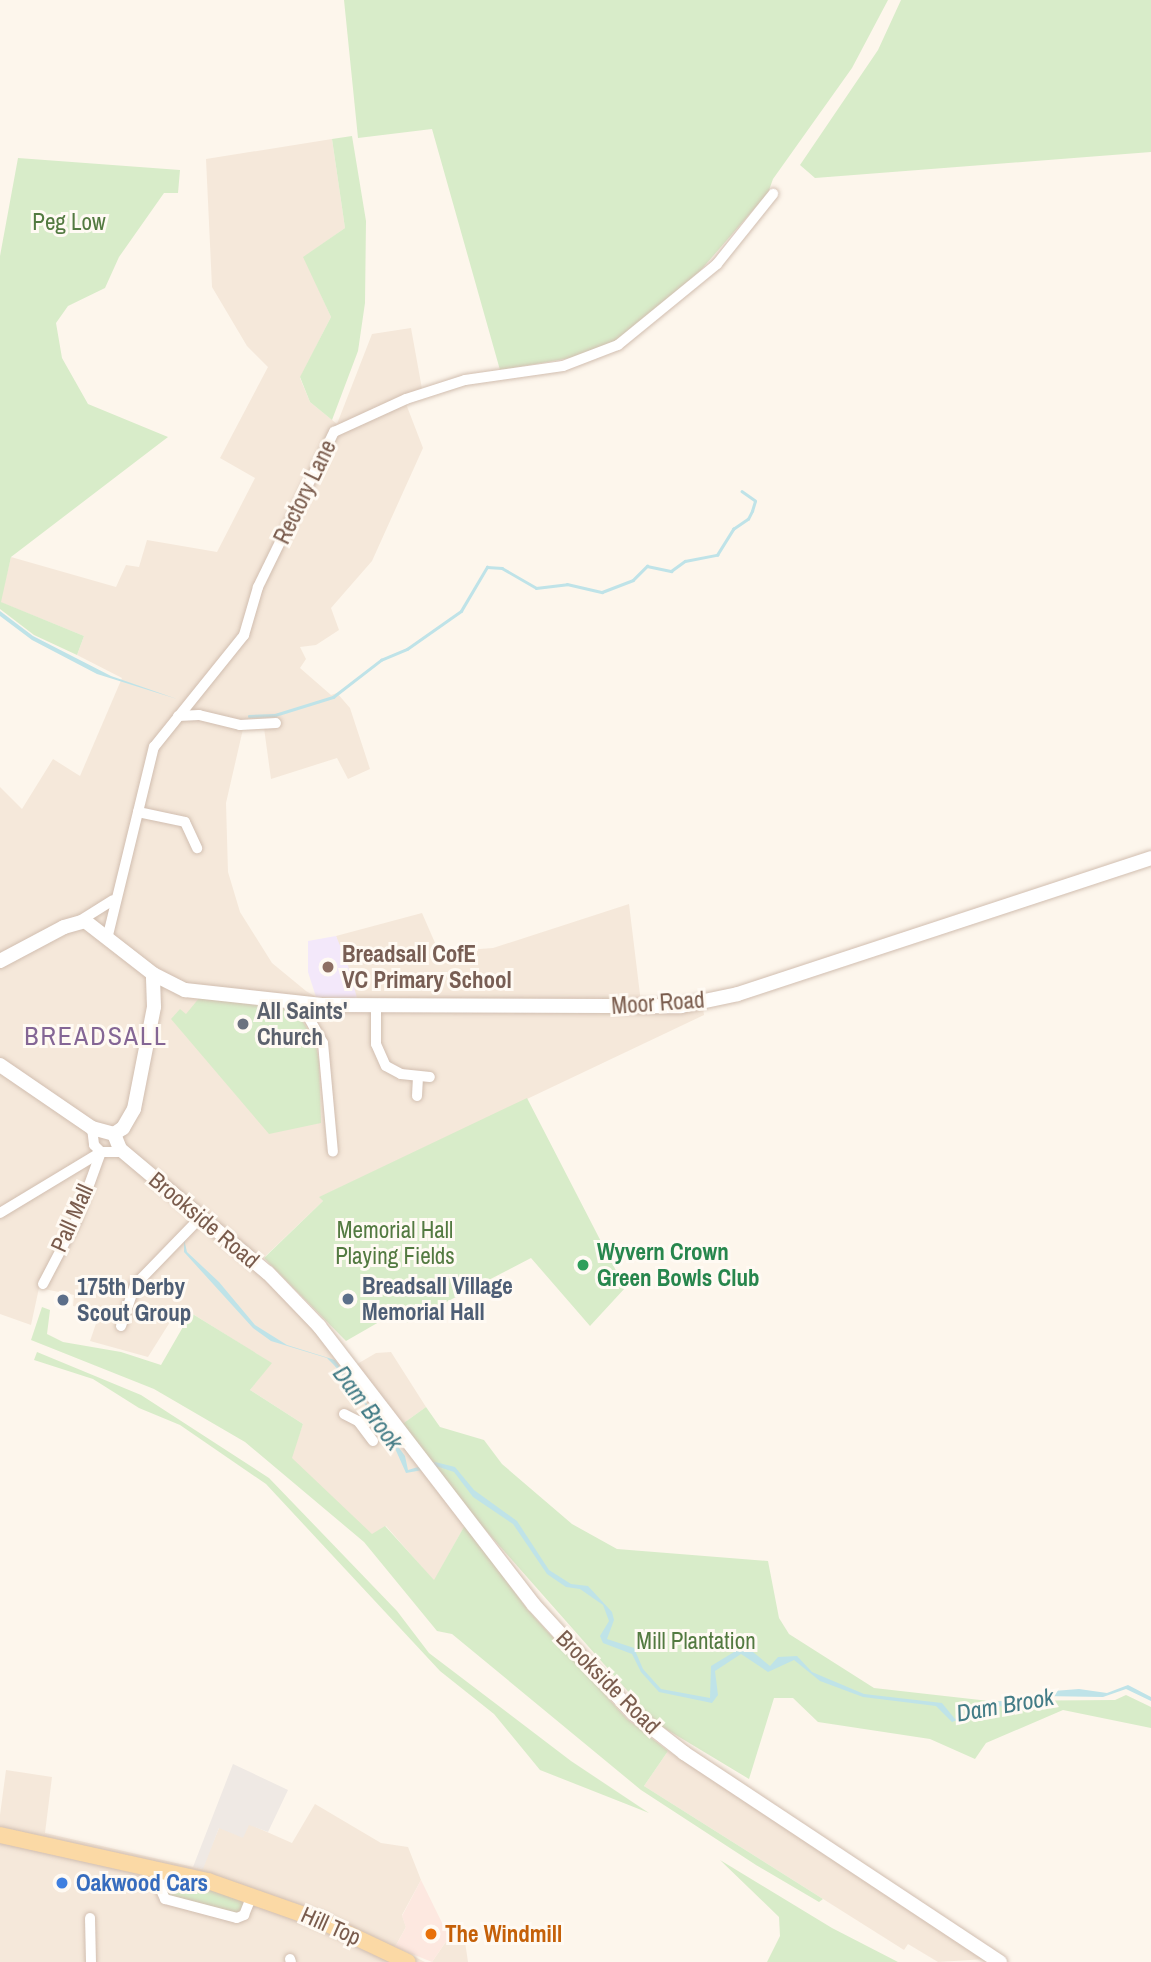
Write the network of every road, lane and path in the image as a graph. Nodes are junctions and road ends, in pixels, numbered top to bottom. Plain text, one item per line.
1 (773, 194) dead end
2 (195, 694) junction
3 (178, 716) junction
4 (209, 717) junction
5 (276, 723) dead end
6 (138, 812) junction
7 (197, 848) dead end
8 (1151, 858) edge
9 (113, 900) junction
10 (78, 922) junction
11 (108, 935) junction
12 (0, 961) edge
13 (153, 974) junction
14 (185, 990) junction
15 (301, 1004) junction
16 (376, 1006) junction
17 (154, 1007) junction
18 (0, 1065) edge
19 (418, 1077) junction
20 (430, 1077) dead end
21 (417, 1096) dead end
22 (92, 1128) junction
23 (114, 1134) junction
24 (101, 1152) junction
25 (124, 1152) junction
26 (333, 1152) dead end
27 (0, 1213) edge
28 (201, 1217) junction
29 (43, 1284) dead end
30 (121, 1326) dead end
31 (376, 1412) junction
32 (344, 1414) dead end
33 (361, 1424) junction
34 (373, 1441) dead end
35 (0, 1835) edge
36 (165, 1868) junction
37 (252, 1895) junction
38 (90, 1918) dead end
39 (91, 1962) edge
40 (408, 1962) edge
41 (1000, 1962) edge

1 - 2 street, Rectory Lane
2 - 3 street, Rectory Lane
2 - 4 street
3 - 4 street
3 - 6 street, Rectory Lane
4 - 5 street
6 - 7 street
6 - 9 street, Rectory Lane
8 - 16 street, Moor Road
9 - 10 street
9 - 11 street, Rectory Lane
10 - 11 street
10 - 12 street
11 - 13 street, Moor Road
13 - 14 street, Moor Road
13 - 17 street
14 - 15 street, Moor Road
14 - 17 street
15 - 16 street, Moor Road
15 - 26 street
16 - 19 street
17 - 23 street
18 - 22 street
19 - 20 street
19 - 21 street
22 - 23 street
22 - 24 street
23 - 25 street, Brookside Road
24 - 25 street
24 - 27 street
24 - 29 street, Pall Mall
25 - 28 street, Brookside Road
28 - 30 street
28 - 31 street, Brookside Road
31 - 33 street
31 - 41 street, Brookside Road
32 - 33 street
33 - 34 street
35 - 36 main road, Hill Top
36 - 37 main road, Hill Top
36 - 37 street
37 - 40 main road, Hill Top
38 - 39 street

